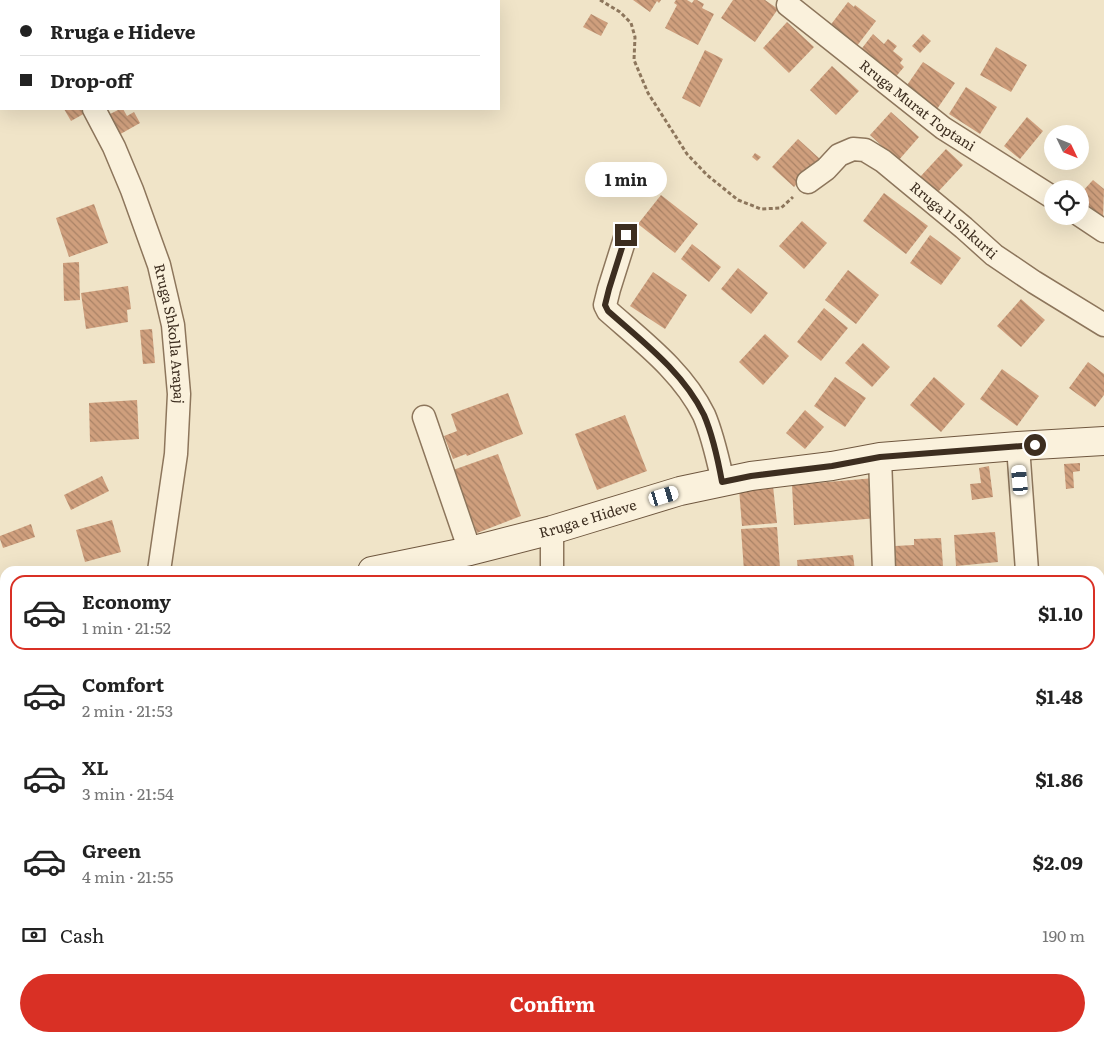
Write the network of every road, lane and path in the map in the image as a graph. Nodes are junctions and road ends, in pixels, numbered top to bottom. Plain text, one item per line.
1 (600, 0) edge
2 (788, 5) dead end
3 (95, 110) edge
4 (808, 182) joint
5 (1044, 192) edge
6 (1089, 221) edge
7 (1104, 231) edge
8 (626, 235) dead end
9 (1104, 325) edge
10 (424, 417) dead end
11 (1104, 441) edge
12 (1018, 446) junction
13 (880, 457) junction
14 (722, 482) junction
15 (552, 530) junction
16 (470, 551) junction
17 (160, 566) edge
18 (396, 566) edge
19 (552, 566) edge
20 (884, 566) edge
21 (1027, 566) edge

1 - 4 path
2 - 5 street, Rruga Murat Toptani
3 - 17 street, Rruga Shkolla Arapaj
4 - 9 street, Rruga 11 Shkurti
6 - 7 street
8 - 14 street
10 - 16 street
11 - 12 main road, Rruga e Hideve
12 - 13 main road, Rruga e Hideve
12 - 21 street
13 - 14 main road, Rruga e Hideve
13 - 20 street
14 - 15 main road, Rruga e Hideve
15 - 16 main road, Rruga e Hideve
15 - 19 street
16 - 18 main road, Rruga e Hideve

